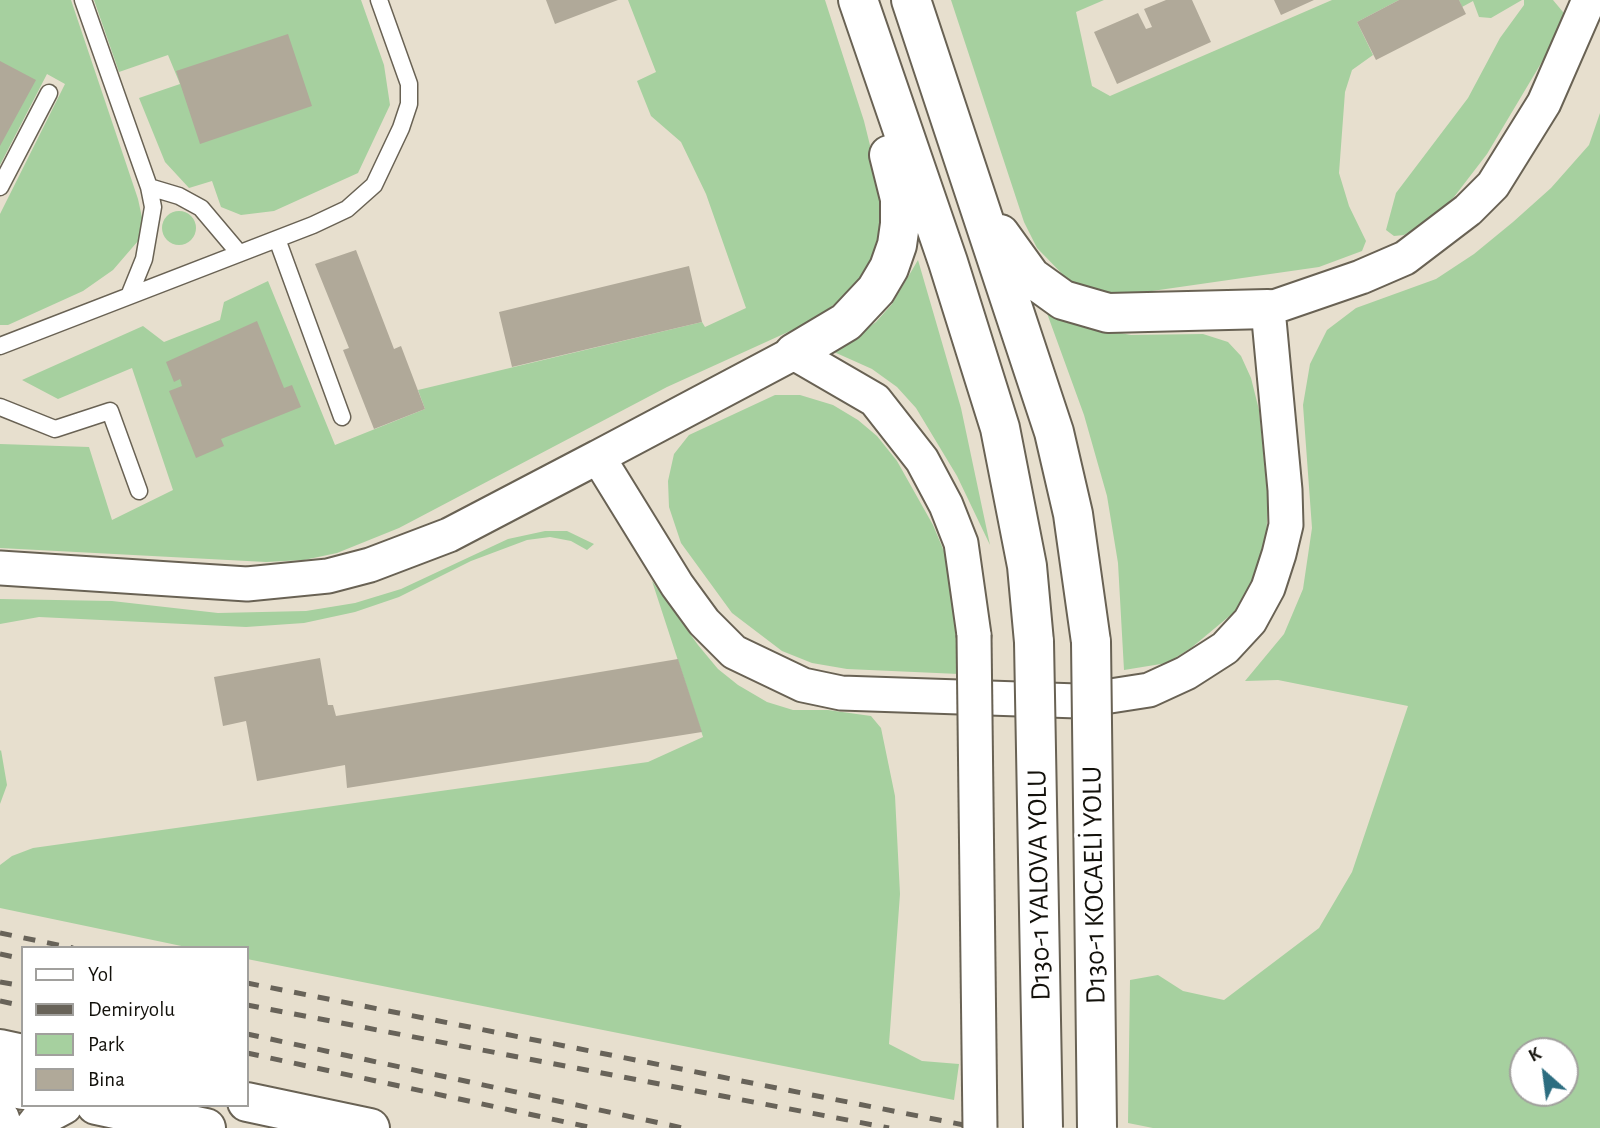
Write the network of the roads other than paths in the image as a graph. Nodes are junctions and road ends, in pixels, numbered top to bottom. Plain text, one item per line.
1 (83, 0) edge
2 (379, 0) edge
3 (855, 0) edge
4 (911, 0) edge
5 (1589, 0) edge
6 (49, 93) dead end
7 (957, 144) junction
8 (0, 187) edge
9 (149, 187) junction
10 (277, 239) junction
11 (239, 253) junction
12 (129, 296) junction
13 (1268, 309) junction
14 (0, 346) edge
15 (794, 353) junction
16 (0, 407) edge
17 (342, 417) dead end
18 (598, 457) junction
19 (139, 491) dead end
20 (0, 568) edge
21 (0, 1049) edge
22 (21, 1054) edge
23 (0, 1085) edge
24 (21, 1090) edge
25 (248, 1102) edge
26 (59, 1107) edge
27 (106, 1107) edge
28 (0, 1119) edge
29 (3, 1128) edge
30 (34, 1128) edge
31 (206, 1128) edge
32 (370, 1128) edge
33 (980, 1128) edge
34 (1043, 1128) edge
35 (1097, 1128) edge

1 - 9 lane
2 - 10 lane
3 - 15 main road
3 - 34 main road, D130-1 YALOVA YOLU, bridge
4 - 7 main road
5 - 13 street
6 - 8 lane
7 - 13 main road
7 - 35 main road, D130-1 KOCAELİ YOLU, bridge
9 - 11 lane
9 - 12 lane
10 - 11 lane
10 - 17 lane
11 - 12 lane
12 - 14 lane
13 - 18 street
15 - 18 street
15 - 33 street, bridge
16 - 19 lane
18 - 20 street
21 - 22 main road
23 - 24 main road
25 - 32 main road
26 - 30 main road
27 - 31 main road
28 - 29 main road

